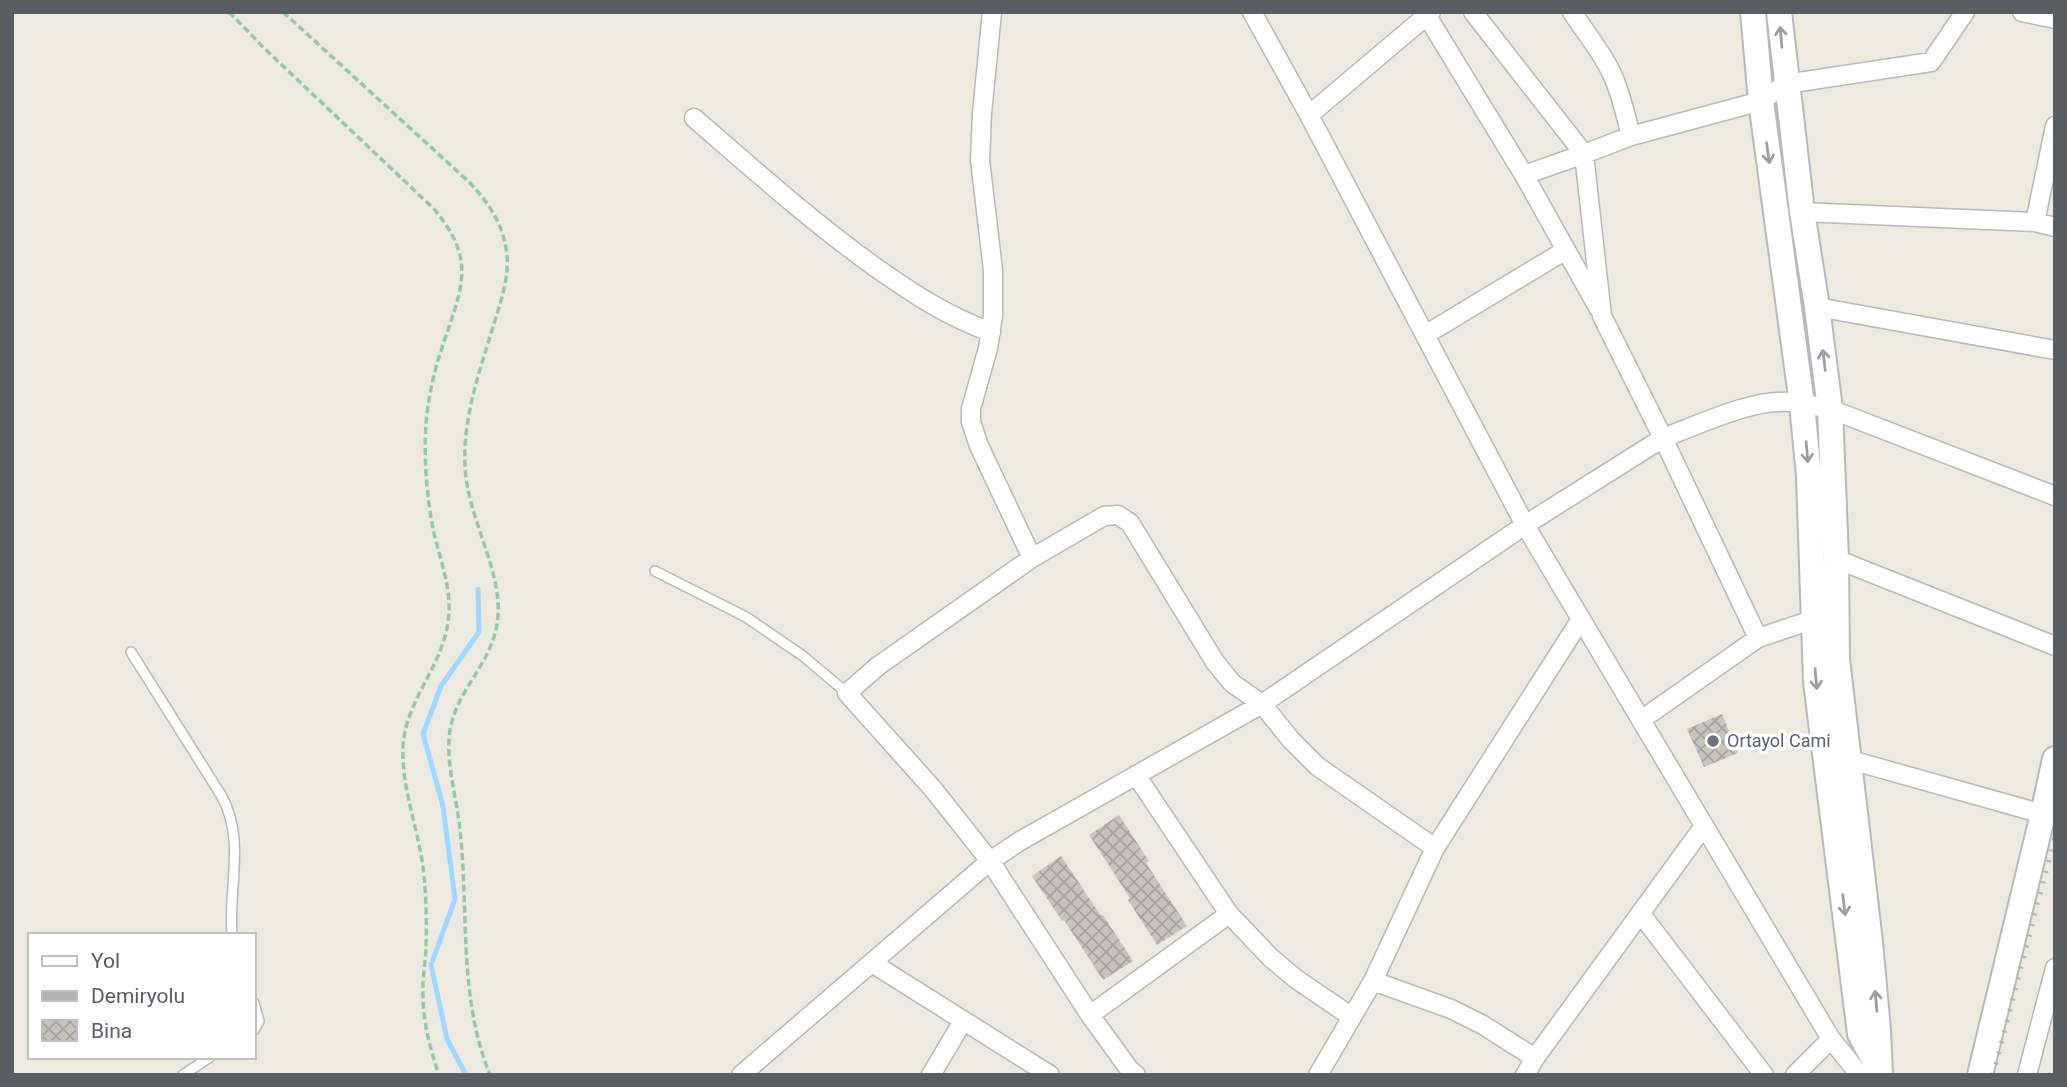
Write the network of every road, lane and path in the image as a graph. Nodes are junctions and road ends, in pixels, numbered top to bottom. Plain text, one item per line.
1 (229, 12) edge
2 (283, 12) edge
3 (992, 12) edge
4 (1252, 12) edge
5 (1473, 12) edge
6 (1572, 12) edge
7 (1753, 12) edge
8 (1779, 12) edge
9 (1965, 12) edge
10 (2022, 12) edge
11 (1429, 14) edge
12 (2055, 19) edge
13 (1786, 84) junction
14 (1760, 101) junction
15 (1309, 115) junction
16 (694, 118) dead end
17 (2055, 126) edge
18 (1631, 136) junction
19 (1584, 154) junction
20 (1524, 175) junction
21 (1802, 212) junction
22 (2035, 222) junction
23 (2055, 228) edge
24 (1566, 250) junction
25 (1817, 307) junction
26 (1602, 316) junction
27 (991, 332) junction
28 (1425, 335) junction
29 (2055, 350) edge
30 (1802, 404) junction
31 (1830, 409) junction
32 (1663, 438) junction
33 (2055, 496) edge
34 (1525, 525) junction
35 (1032, 558) junction
36 (1836, 559) junction
37 (655, 570) dead end
38 (1581, 619) junction
39 (1812, 620) junction
40 (1758, 638) junction
41 (2055, 646) edge
42 (131, 652) dead end
43 (848, 693) junction
44 (1262, 704) junction
45 (1641, 720) junction
46 (1847, 759) junction
47 (2055, 759) edge
48 (1136, 775) junction
49 (2043, 814) junction
50 (1704, 825) junction
51 (1434, 848) junction
52 (990, 861) junction
53 (1230, 914) junction
54 (1641, 914) junction
55 (232, 933) edge
56 (872, 963) junction
57 (2055, 968) edge
58 (1373, 981) junction
59 (2051, 997) edge
60 (1090, 1015) junction
61 (1352, 1017) junction
62 (963, 1021) junction
63 (1831, 1039) junction
64 (1535, 1058) junction
65 (207, 1059) edge
66 (1130, 1073) edge
67 (1873, 1073) edge
68 (183, 1075) edge
69 (439, 1075) edge
70 (490, 1075) edge
71 (740, 1075) edge
72 (931, 1075) edge
73 (1050, 1075) edge
74 (1318, 1075) edge
75 (1525, 1075) edge
76 (1764, 1075) edge
77 (1795, 1075) edge
78 (1980, 1075) edge
79 (2027, 1075) edge

1 - 69 path
2 - 70 path
3 - 27 street
4 - 15 street
5 - 19 street
6 - 18 street
7 - 14 main road
13 -> 8 main road
9 - 13 street
10 - 12 street
11 - 15 street
11 - 20 street
13 - 14 street
13 - 21 main road
14 - 18 street
14 -> 30 main road
15 - 28 street
16 - 27 street
17 - 22 street
18 - 19 street
19 - 20 street
19 - 26 street
20 - 24 street
21 - 22 street
21 - 25 main road
22 - 23 street
24 - 26 street
24 - 28 street
25 - 29 street
31 -> 25 main road
26 - 32 street
27 - 35 street
28 - 34 street
30 - 31 street
30 - 32 street
30 -> 39 main road
31 - 33 street
31 - 36 main road
32 - 34 street
32 - 40 street
34 - 38 street
34 - 44 street
35 - 43 street
35 - 44 street
36 - 41 street
36 - 46 main road
37 - 43 lane
38 - 45 street
38 - 51 street
39 - 40 street
39 -> 67 main road
40 - 45 street
42 - 55 lane
43 - 52 street
44 - 48 street
44 - 51 street
45 - 50 street
46 - 49 street
67 -> 46 main road
47 - 49 main road
48 - 52 street
48 - 53 street
49 - 78 main road
50 - 54 street
50 - 63 street
51 - 58 street
52 - 56 street
52 - 60 street
53 - 60 street
53 - 61 street
54 - 64 street
54 - 76 street
56 - 62 street
56 - 71 street
57 - 59 street
58 - 61 street
58 - 64 street
59 - 79 street
60 - 66 street
61 - 74 street
62 - 72 street
62 - 73 street
63 - 67 street
63 - 77 street
64 - 75 street
65 - 68 lane

